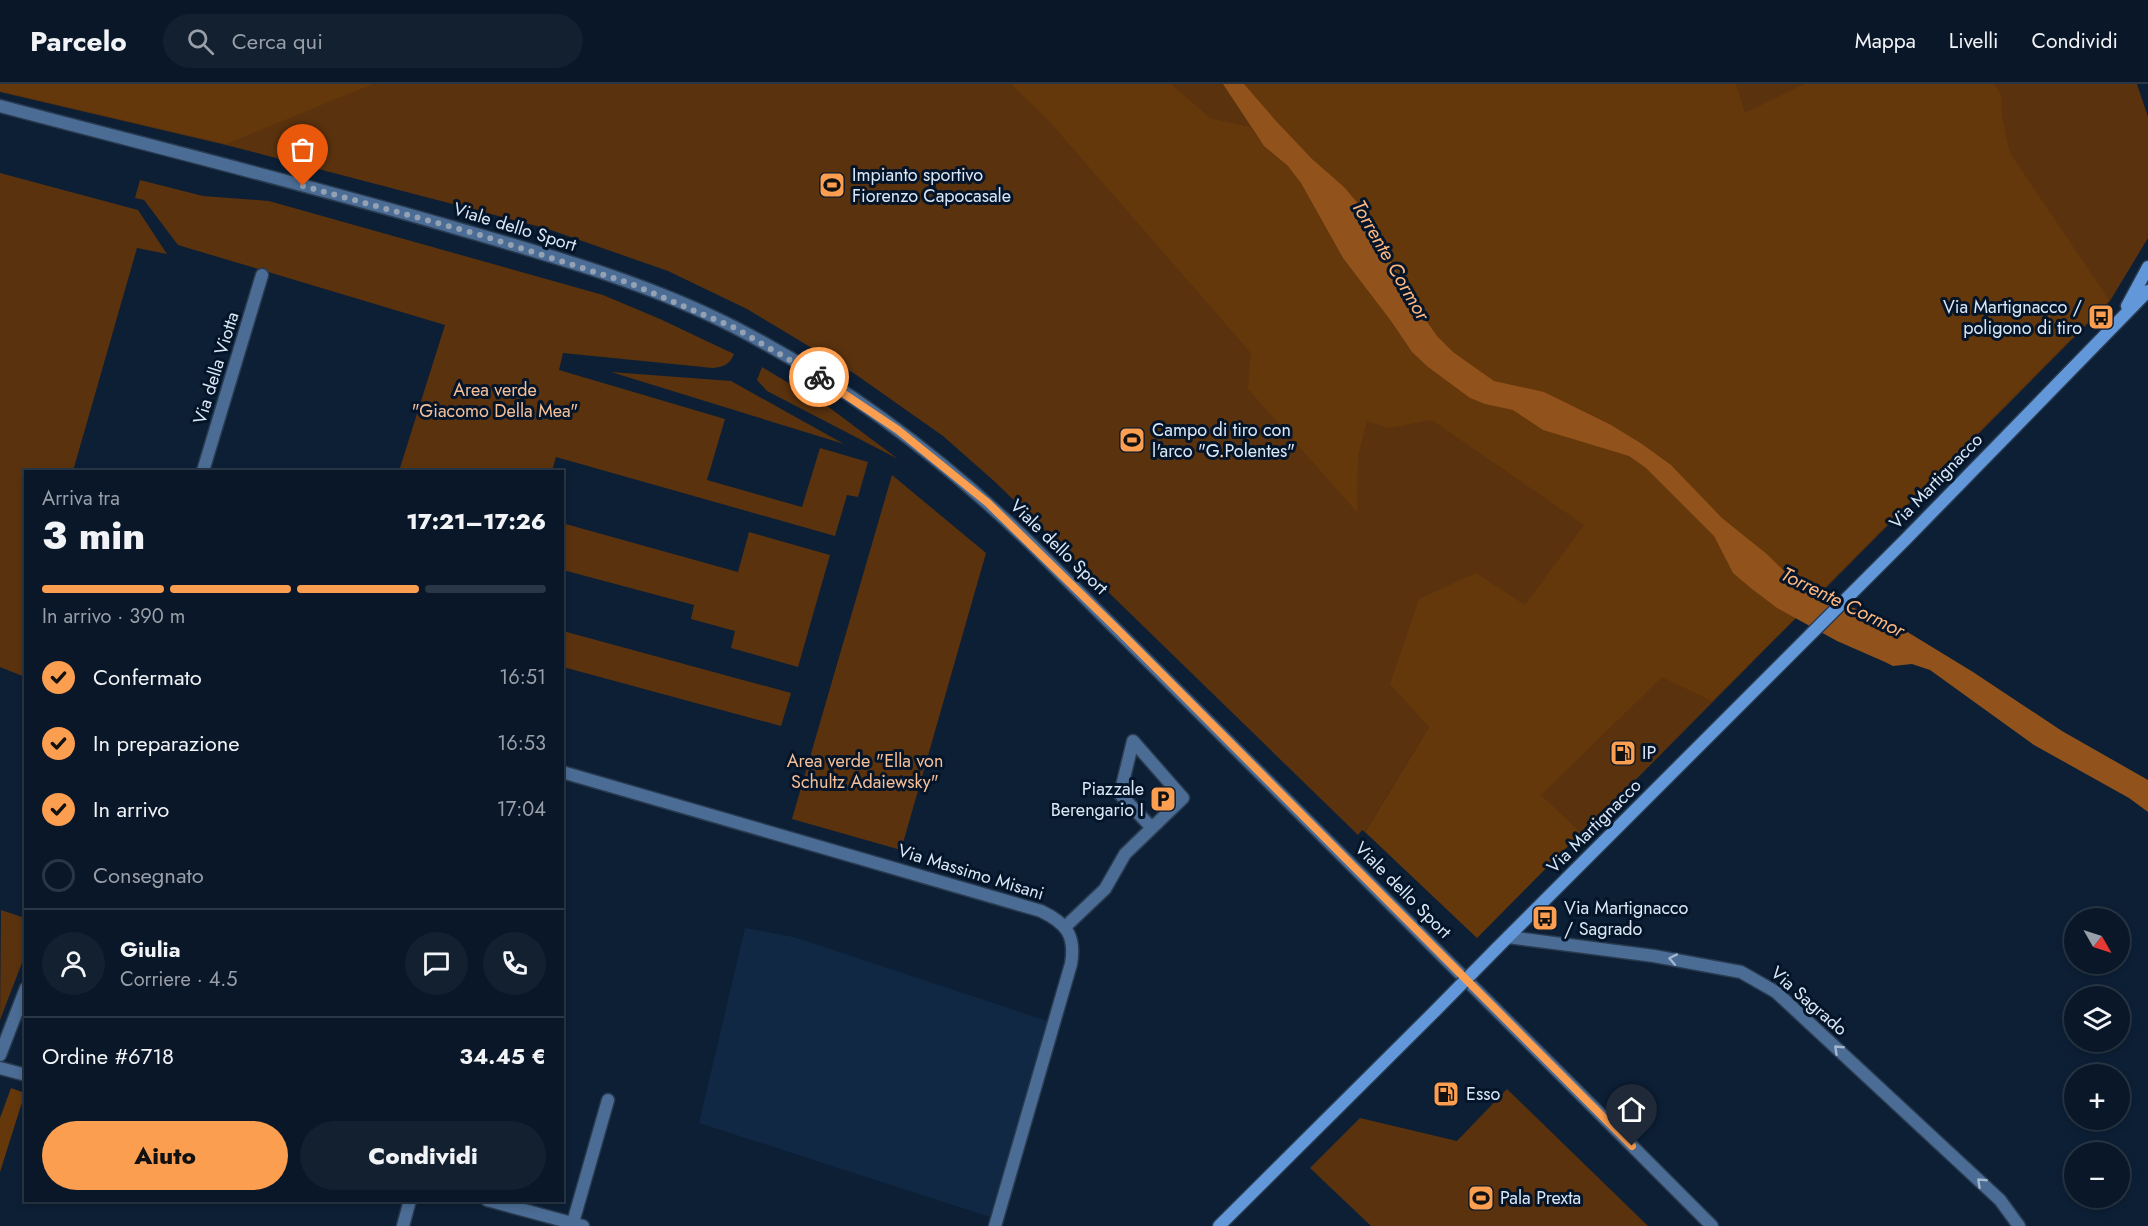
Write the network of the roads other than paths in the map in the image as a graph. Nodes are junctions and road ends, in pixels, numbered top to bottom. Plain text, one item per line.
1 (0, 106) edge
2 (2148, 267) edge
3 (262, 275) dead end
4 (2148, 291) edge
5 (2118, 321) junction
6 (203, 470) edge
7 (564, 773) edge
8 (1152, 828) junction
9 (1065, 927) junction
10 (1508, 937) junction
11 (24, 993) edge
12 (0, 1055) edge
13 (0, 1068) edge
14 (24, 1074) edge
15 (608, 1100) dead end
16 (409, 1202) edge
17 (494, 1202) edge
18 (1226, 1224) edge
19 (576, 1225) edge
20 (403, 1226) edge
21 (995, 1226) edge
22 (1712, 1226) edge
23 (2019, 1226) edge

1 - 22 street, Viale dello Sport
2 - 5 main road, Via Martignacco
3 - 6 street, Via della Viotta
4 - 5 main road, Via Martignacco
5 - 10 main road, Via Martignacco
7 - 9 street, Via Massimo Misani
8 - 8 street
8 - 9 street
9 - 21 street
10 - 18 main road, Via Martignacco, bridge
23 -> 10 street, Via Sagrado
11 - 12 street
13 - 14 street
15 - 19 street
16 - 20 street
17 - 19 street

